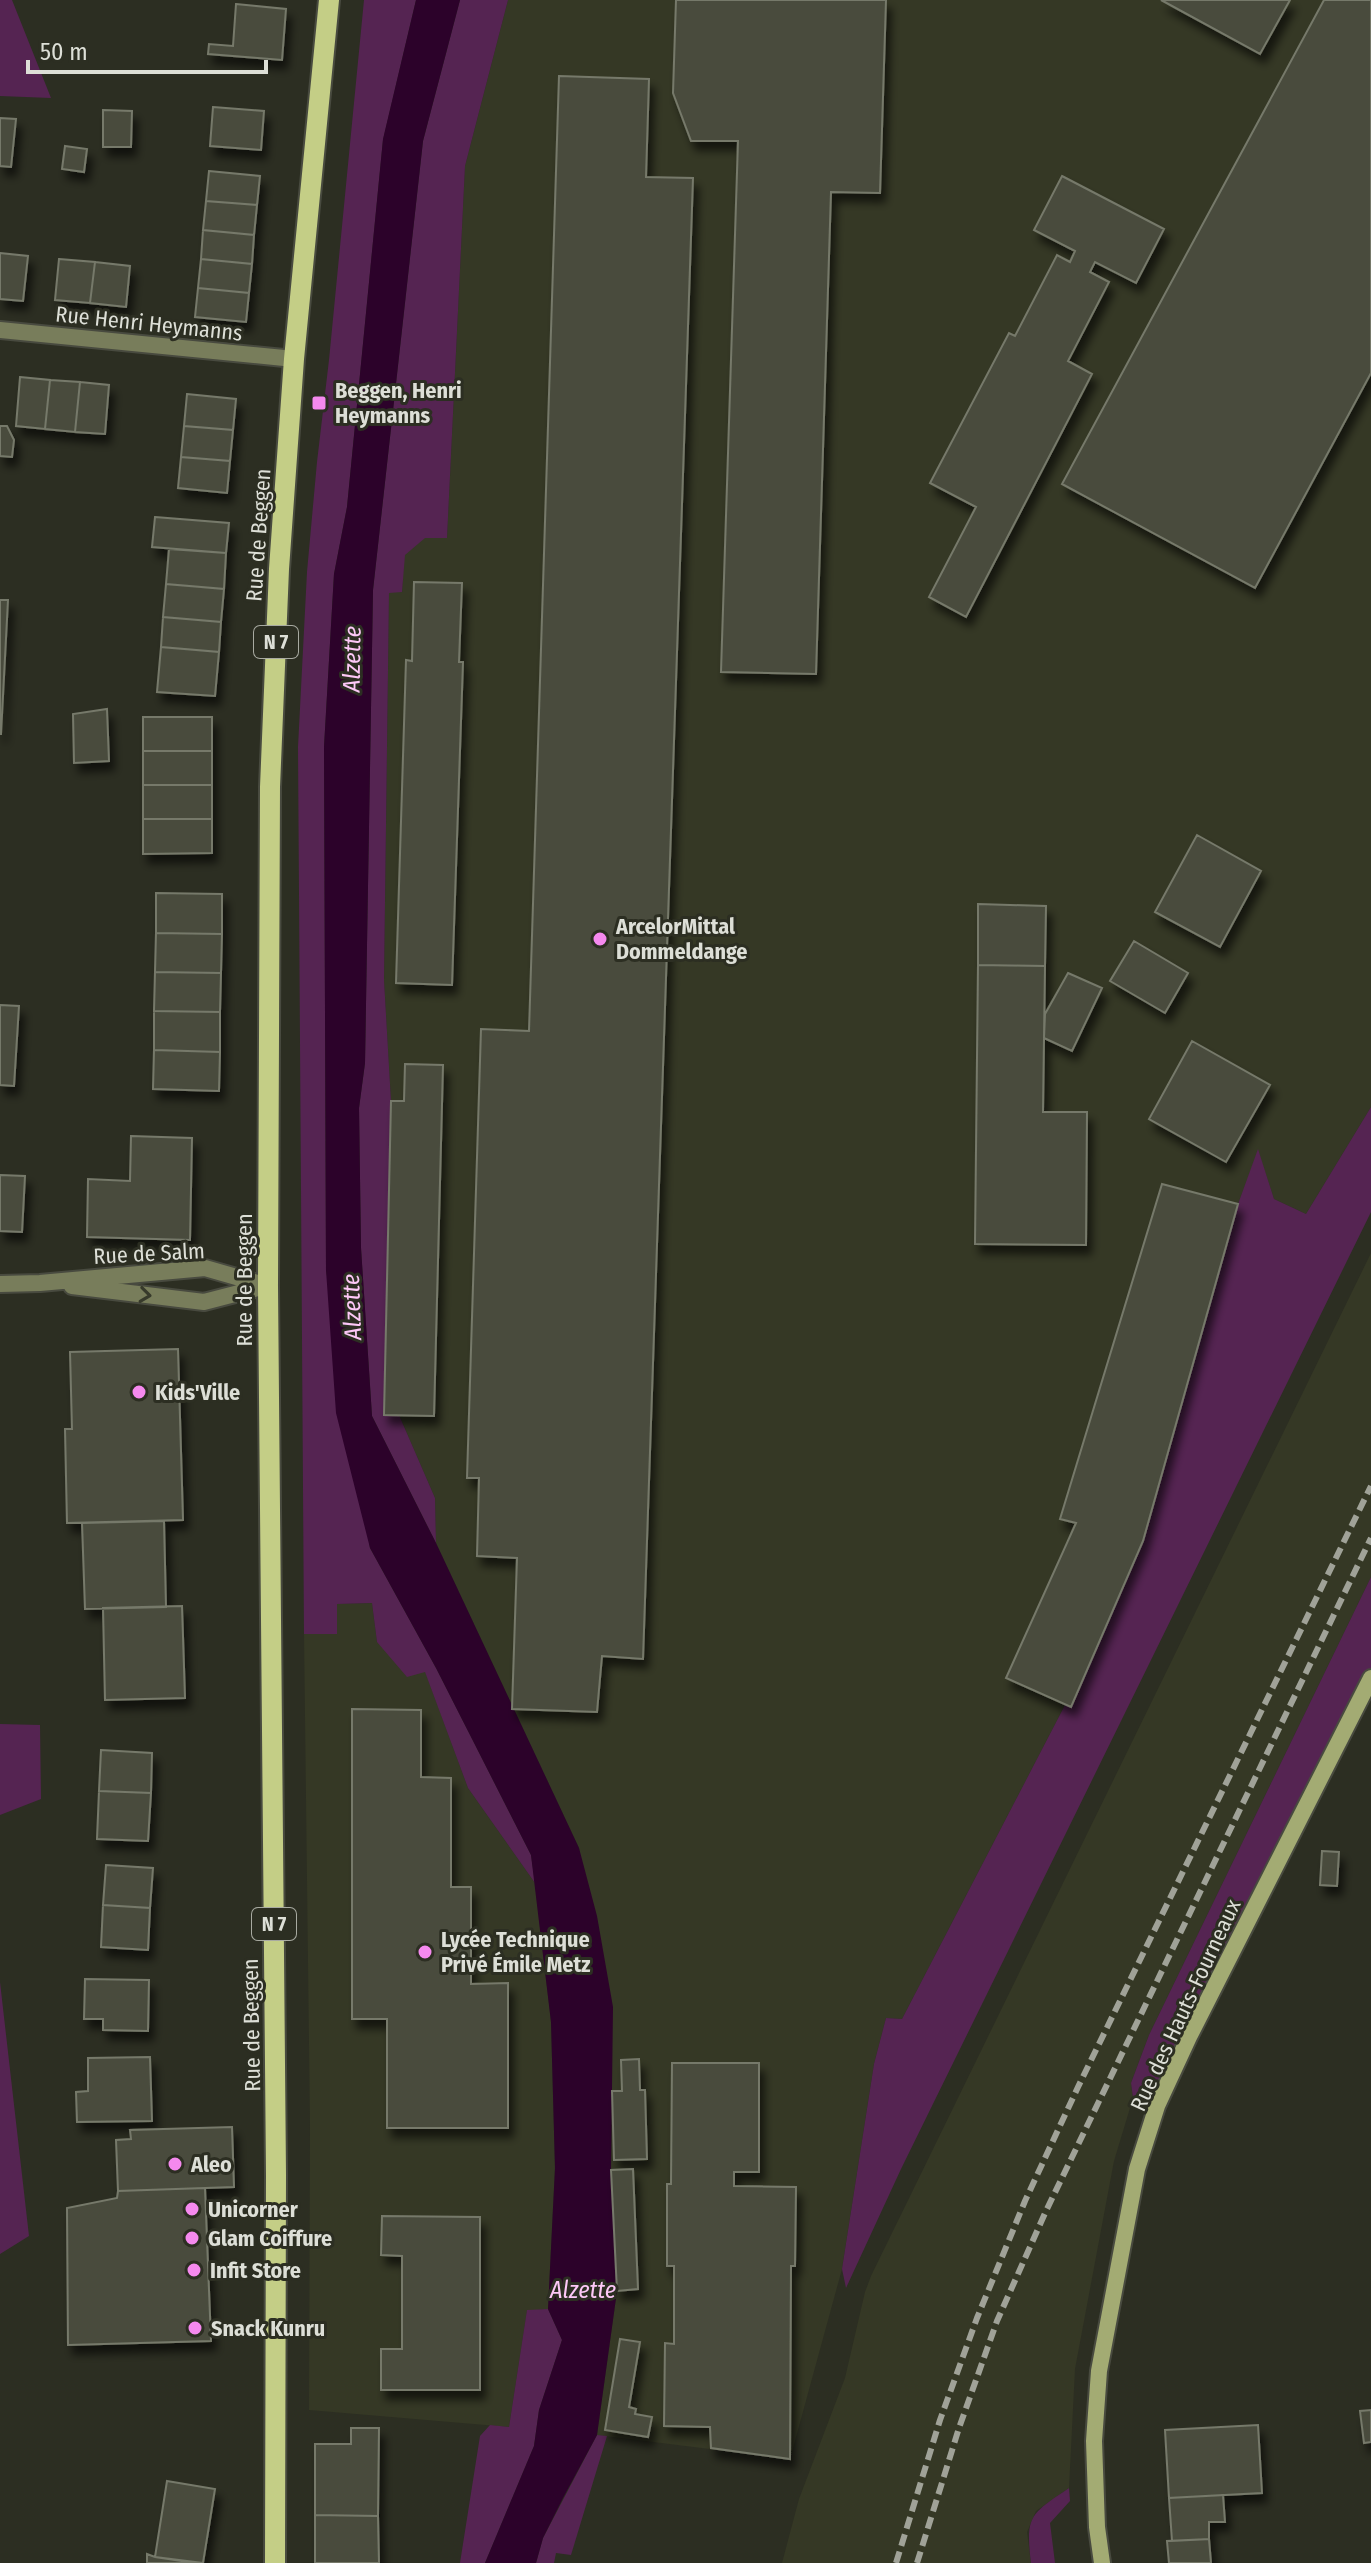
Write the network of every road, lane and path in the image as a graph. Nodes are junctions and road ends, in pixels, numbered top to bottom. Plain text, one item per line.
1 (329, 0) edge
2 (0, 330) edge
3 (294, 359) junction
4 (40, 1283) junction
5 (0, 1284) edge
6 (268, 1286) junction
7 (1371, 1678) edge
8 (275, 2563) edge
9 (1102, 2563) edge

1 - 3 main road, Rue de Beggen / N 7
2 - 3 street, Rue Henri Heymanns
3 - 6 main road, Rue de Beggen / N 7
4 - 5 street, Rue de Salm
4 -> 6 street, Rue de Salm
4 - 6 street, Rue de Salm
6 - 8 main road, Rue de Beggen / N 7
7 - 9 street, Rue des Hauts-Fourneaux

